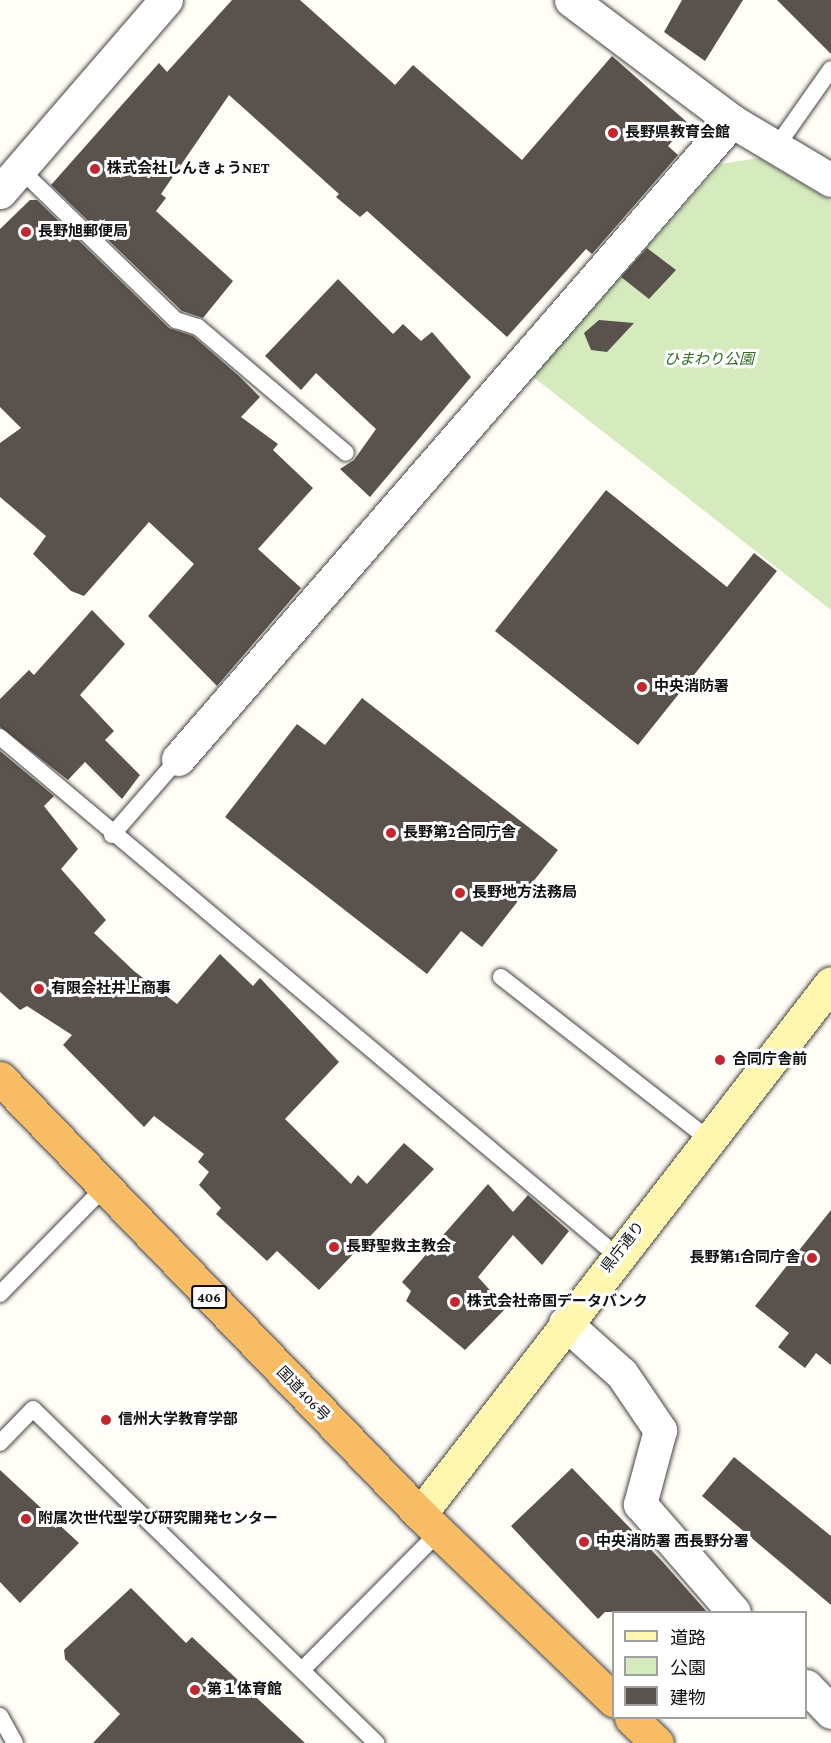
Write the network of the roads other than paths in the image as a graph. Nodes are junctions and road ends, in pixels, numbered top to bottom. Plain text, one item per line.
1 (166, 0) edge
2 (572, 0) edge
3 (831, 69) edge
4 (732, 121) junction
5 (776, 147) junction
6 (9, 180) edge
7 (831, 180) edge
8 (346, 453) dead end
9 (0, 738) edge
10 (178, 759) joint
11 (112, 835) junction
12 (501, 977) dead end
13 (831, 983) edge
14 (0, 1078) edge
15 (708, 1140) junction
16 (103, 1189) junction
17 (616, 1255) junction
18 (0, 1294) edge
19 (565, 1323) junction
20 (0, 1443) edge
21 (430, 1523) junction
22 (733, 1611) edge
23 (302, 1670) junction
24 (807, 1687) edge
25 (612, 1699) edge
26 (831, 1712) edge
27 (0, 1716) edge
28 (632, 1719) edge
29 (15, 1743) edge
30 (376, 1743) edge
31 (657, 1743) edge

1 - 6 street
2 - 4 street
3 - 5 lane
4 - 5 street
4 - 10 street
5 - 7 street
6 - 8 lane
9 - 11 lane
10 - 11 lane
11 - 17 lane
12 - 15 lane
13 - 15 main road, 県庁通り
14 - 16 highway, 国道406号 / 406
15 - 17 main road, 県庁通り
16 - 18 lane
16 - 21 highway, 国道406号 / 406
17 - 19 main road, 県庁通り
19 - 21 main road, 県庁通り
19 - 22 street
20 - 23 lane
21 - 23 lane
21 - 25 highway, 国道406号 / 406
23 - 30 lane
24 - 26 street
27 - 29 lane
28 - 31 highway

